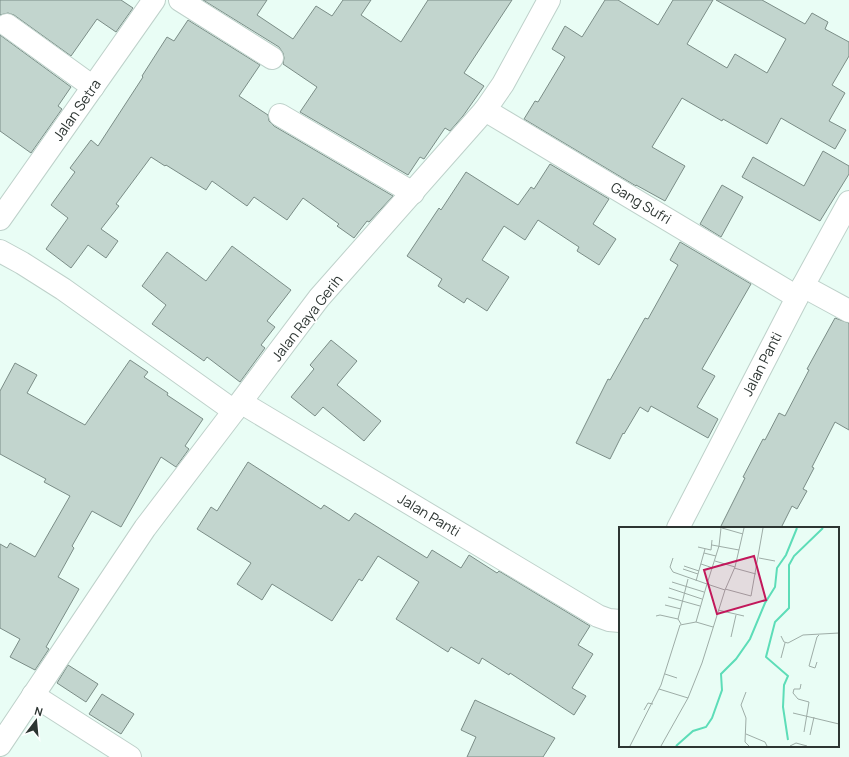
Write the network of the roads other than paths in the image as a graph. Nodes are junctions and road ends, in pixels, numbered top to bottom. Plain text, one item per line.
1 (154, 0) edge
2 (180, 0) edge
3 (549, 0) edge
4 (7, 25) dead end
5 (272, 58) dead end
6 (93, 87) junction
7 (485, 110) junction
8 (280, 115) dead end
9 (413, 193) junction
10 (849, 202) edge
11 (0, 219) edge
12 (0, 251) edge
13 (800, 292) junction
14 (849, 311) edge
15 (238, 407) junction
16 (679, 527) edge
17 (619, 621) edge
18 (33, 695) junction
19 (0, 745) edge
20 (130, 757) edge

1 - 6 street, Jalan Setra
2 - 5 street
3 - 7 street, Jalan Raya Gerih
4 - 6 street
6 - 11 street, Jalan Setra
7 - 9 street, Jalan Raya Gerih
7 - 13 street, Gang Sufri
8 - 9 street
9 - 15 street, Jalan Raya Gerih
10 - 13 street, Jalan Panti
12 - 15 street
13 - 14 street, Gang Sufri
13 - 16 street, Jalan Panti
15 - 17 street, Jalan Panti
15 - 18 street, Jalan Raya Gerih
18 - 19 street, Jalan Raya Gerih
18 - 20 street

